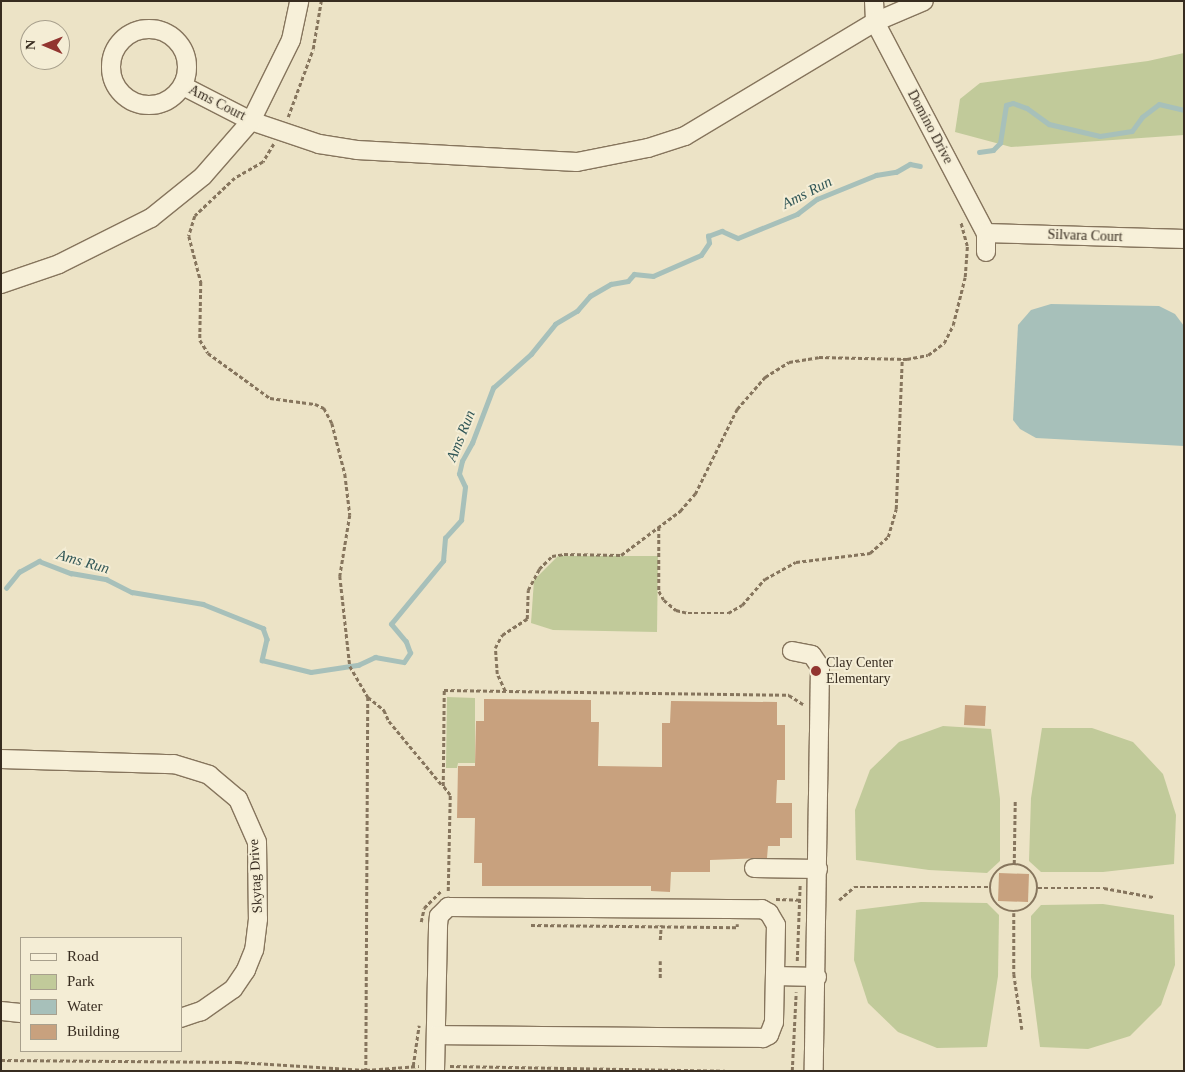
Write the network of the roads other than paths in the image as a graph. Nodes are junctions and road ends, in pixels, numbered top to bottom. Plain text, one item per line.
1 (299, 1) edge
2 (874, 1) edge
3 (924, 1) edge
4 (874, 22) junction
5 (183, 86) junction
6 (251, 121) junction
7 (986, 233) junction
8 (1184, 239) edge
9 (986, 252) dead end
10 (1, 284) edge
11 (792, 651) dead end
12 (1, 759) edge
13 (754, 868) dead end
14 (818, 869) junction
15 (775, 976) junction
16 (817, 976) junction
17 (1, 1011) edge
18 (20, 1013) edge
19 (182, 1018) edge
20 (436, 1035) junction
21 (435, 1068) edge
22 (814, 1071) edge

1 - 6 street
2 - 4 street, Domino Drive
3 - 4 street
4 - 6 street
4 - 7 street, Domino Drive
5 - 5 street, Ams Court
5 - 6 street, Ams Court
6 - 10 street
7 - 8 street, Silvara Court
7 - 9 street, Domino Drive
11 - 14 street
12 - 19 street, Skytag Drive
13 - 14 street
14 - 16 street
15 - 16 street
15 - 20 street
15 - 20 street
16 - 22 street
17 - 18 street
20 - 21 street

